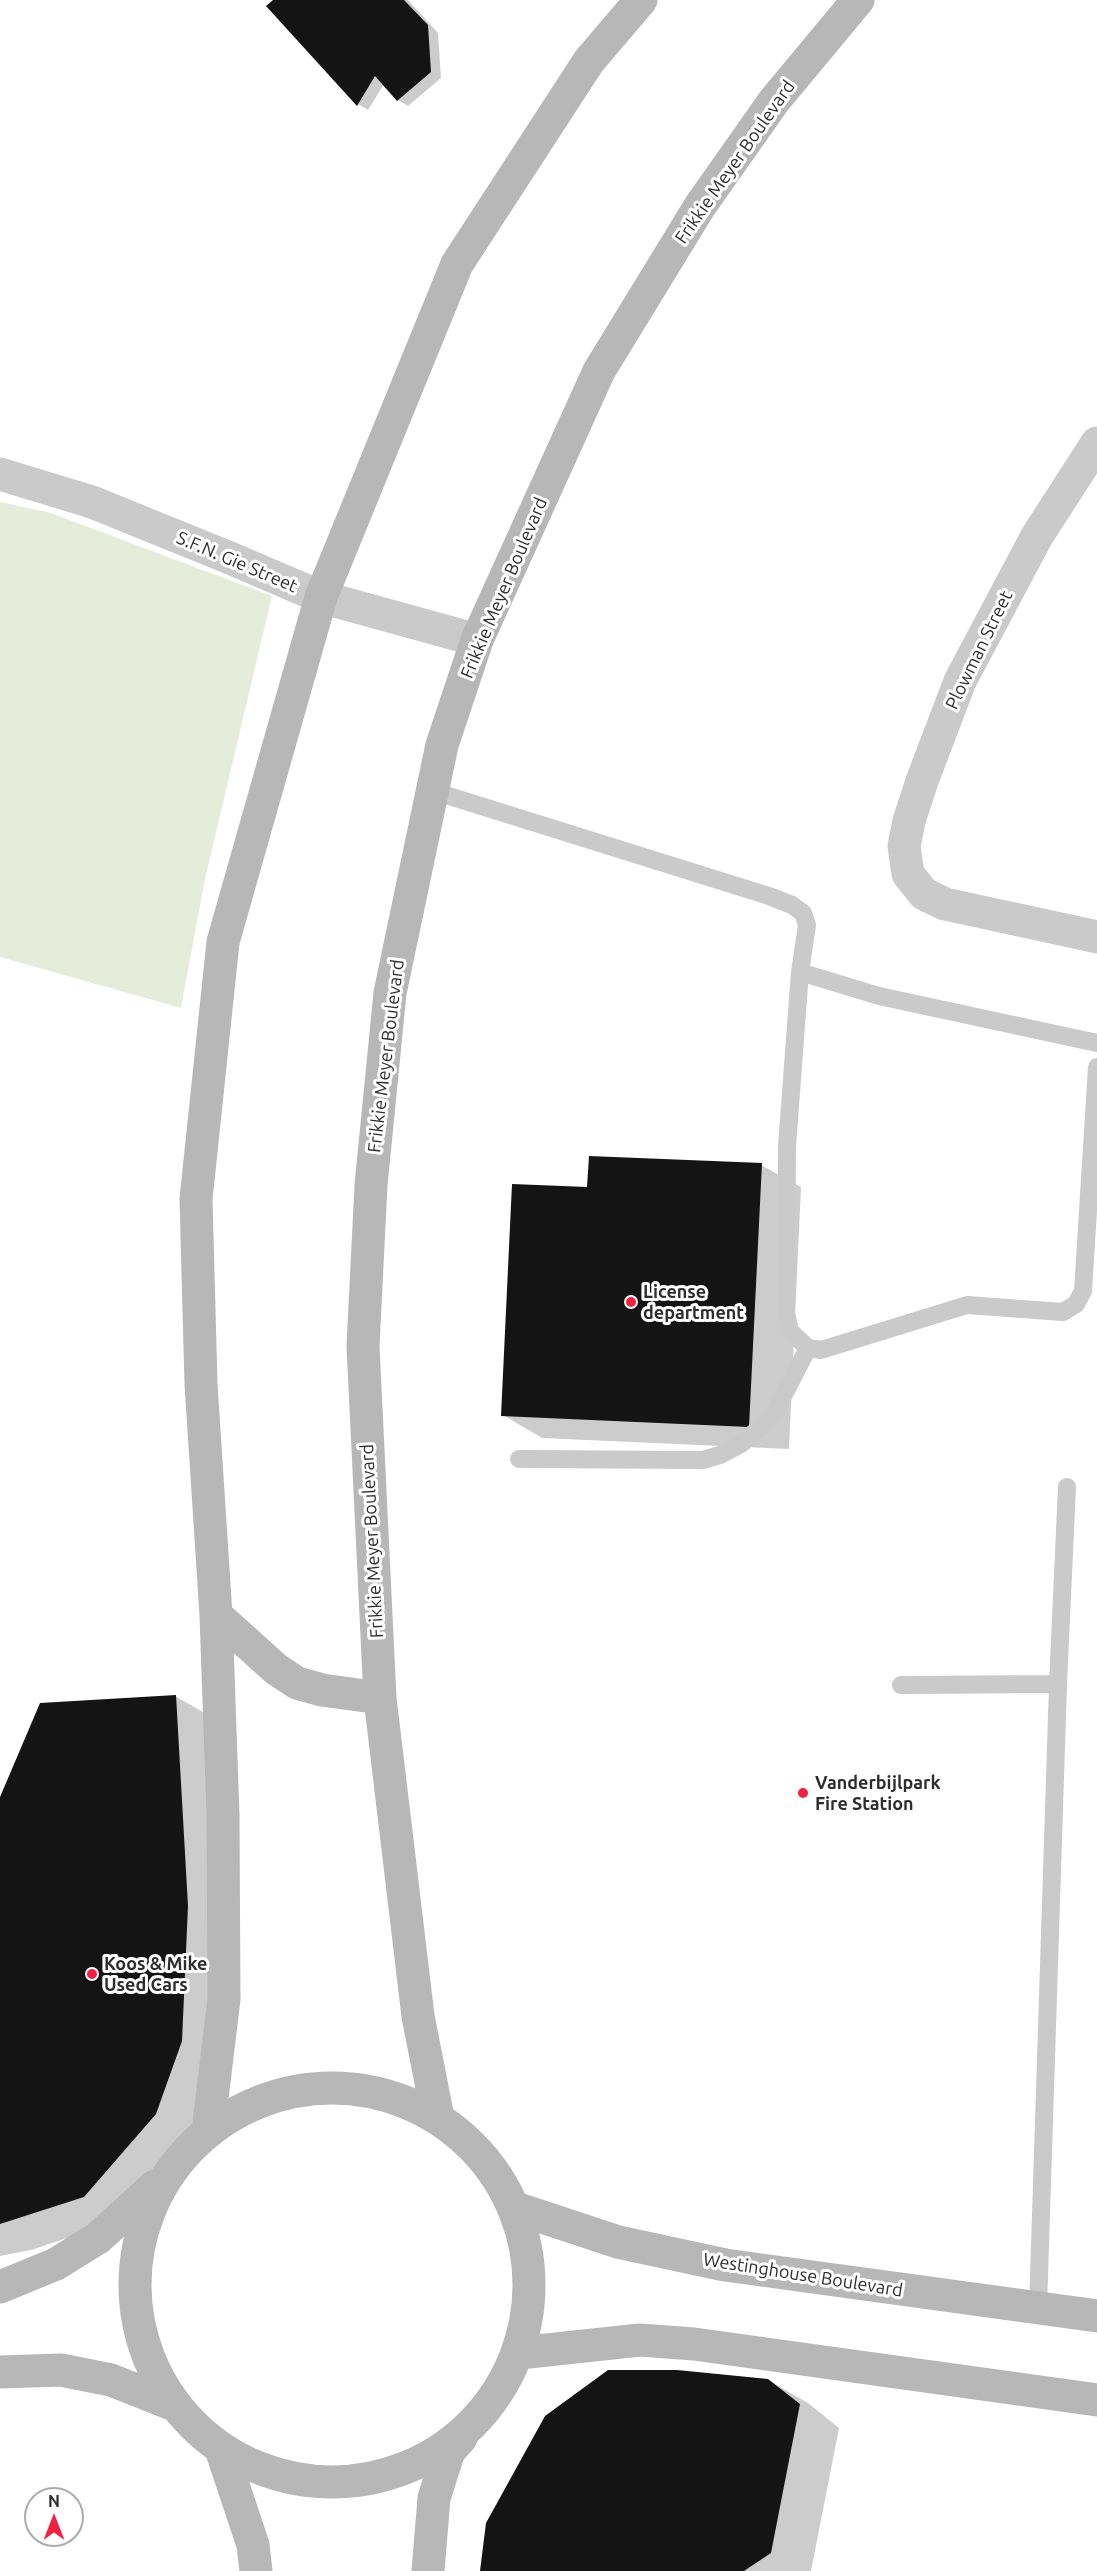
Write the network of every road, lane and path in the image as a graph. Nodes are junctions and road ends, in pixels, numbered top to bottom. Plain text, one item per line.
1 (641, 0) edge
2 (858, 0) edge
3 (1097, 443) edge
4 (0, 474) edge
5 (321, 597) junction
6 (477, 640) junction
7 (433, 791) junction
8 (1097, 937) edge
9 (800, 972) junction
10 (1097, 1043) edge
11 (1097, 1066) edge
12 (808, 1348) junction
13 (519, 1459) dead end
14 (1067, 1487) dead end
15 (216, 1615) junction
16 (1058, 1684) junction
17 (902, 1685) dead end
18 (380, 1698) junction
19 (438, 2118) junction
20 (208, 2131) junction
21 (167, 2176) junction
22 (515, 2208) junction
23 (0, 2287) edge
24 (1038, 2308) junction
25 (1097, 2316) edge
26 (519, 2353) junction
27 (0, 2372) edge
28 (1097, 2400) edge
29 (174, 2405) junction
30 (474, 2423) junction
31 (221, 2449) junction
32 (256, 2571) edge
33 (428, 2571) edge

1 - 5 main road
2 - 6 main road, Frikkie Meyer Boulevard
3 - 8 street, Plowman Street
4 - 5 street, S.F.N. Gie Street
5 - 6 street, S.F.N. Gie Street
5 - 15 main road
6 - 7 main road, Frikkie Meyer Boulevard
7 - 9 lane
7 - 18 main road, Frikkie Meyer Boulevard
9 - 10 lane
9 - 12 lane
11 - 12 lane
12 - 13 lane
14 - 16 lane
15 - 18 main road
15 - 20 main road
16 - 17 lane
16 - 24 lane
18 - 19 main road, Frikkie Meyer Boulevard
19 - 20 main road
19 - 22 main road
20 - 21 main road
21 - 23 main road
21 - 29 main road
22 - 24 main road, Westinghouse Boulevard
22 - 26 main road
24 - 25 main road, Westinghouse Boulevard
26 - 28 main road
26 - 30 main road
27 - 29 main road
29 - 31 main road
30 - 31 main road
30 - 33 main road
31 - 32 main road

